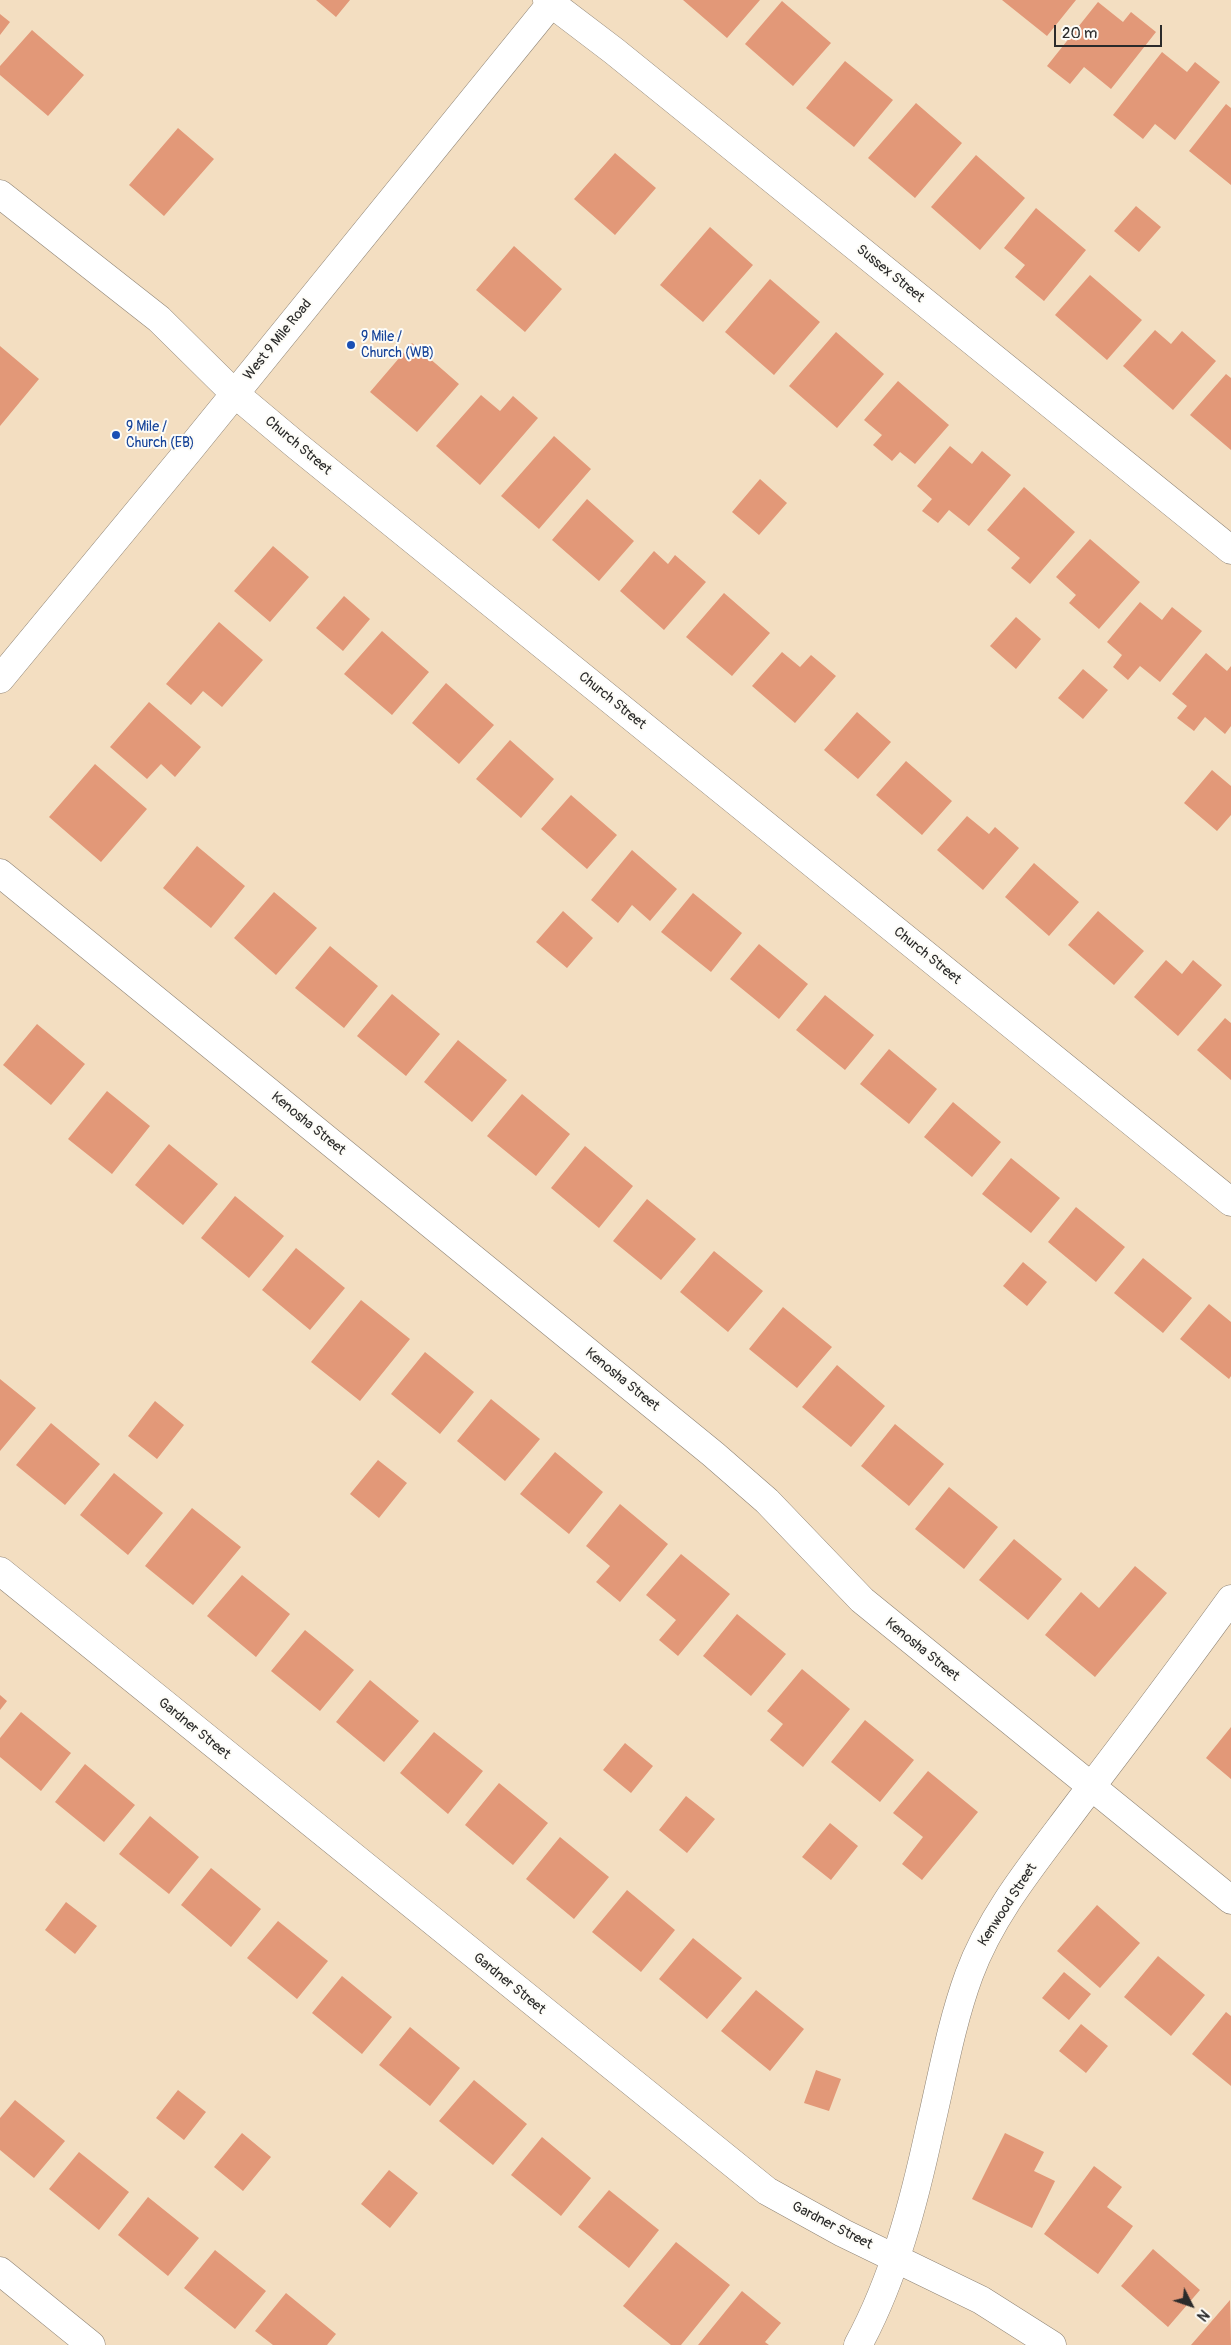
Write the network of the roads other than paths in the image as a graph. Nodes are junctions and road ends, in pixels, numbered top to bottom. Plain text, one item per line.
1 (551, 1) edge
2 (0, 194) edge
3 (234, 393) junction
4 (1231, 550) edge
5 (0, 679) edge
6 (0, 873) edge
7 (1231, 1202) edge
8 (0, 1572) edge
9 (1231, 1600) edge
10 (1091, 1787) junction
11 (1231, 1900) edge
12 (895, 2257) junction
13 (0, 2271) edge
14 (91, 2345) edge
15 (858, 2345) edge
16 (1052, 2345) edge

1 - 3 street, West 9 Mile Road
1 - 4 street, Sussex Street
2 - 3 street, Church Street
3 - 5 street, West 9 Mile Road
3 - 7 street, Church Street
6 - 10 street, Kenosha Street
8 - 12 street, Gardner Street
9 - 10 street, Kenwood Street
10 - 11 street, Kenosha Street
10 - 12 street, Kenwood Street
12 - 15 street, Kenwood Street
12 - 16 street, Gardner Street
13 - 14 street

